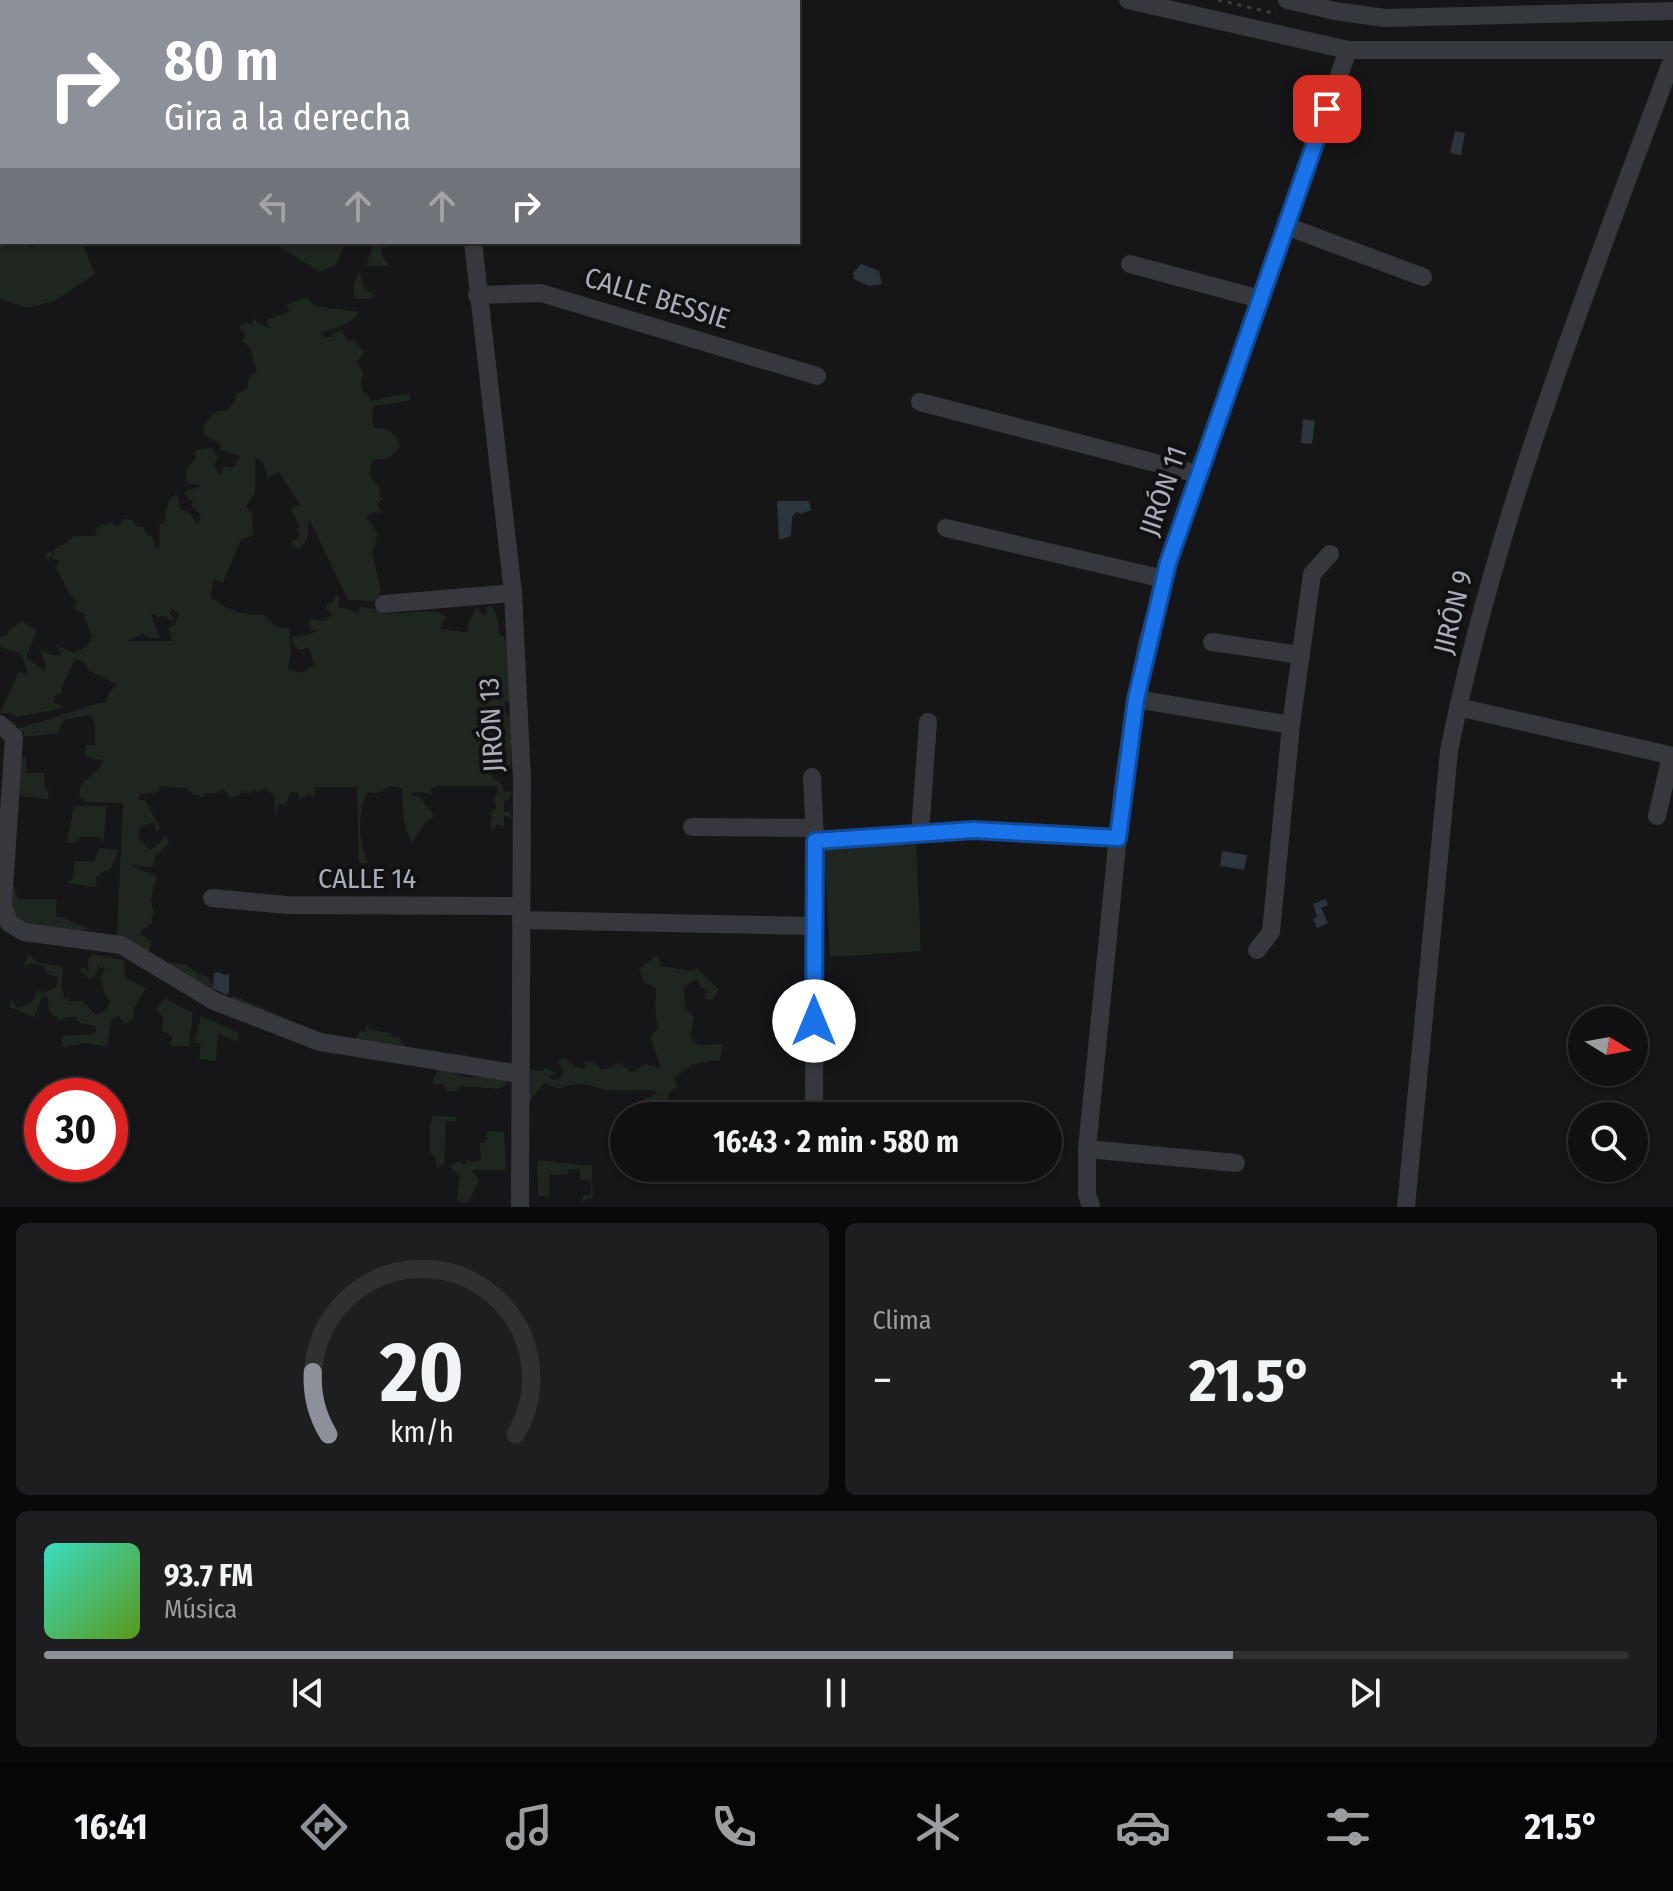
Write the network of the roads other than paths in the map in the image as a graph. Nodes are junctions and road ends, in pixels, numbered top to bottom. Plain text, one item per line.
1 (1128, 0) edge
2 (1287, 0) edge
3 (1673, 11) edge
4 (1348, 50) junction
5 (1673, 50) edge
6 (1673, 57) edge
7 (1286, 226) junction
8 (473, 244) edge
9 (1130, 264) dead end
10 (1423, 277) dead end
11 (477, 295) junction
12 (1260, 299) junction
13 (817, 376) dead end
14 (920, 402) dead end
15 (1198, 474) junction
16 (946, 528) dead end
17 (1330, 554) dead end
18 (1164, 579) junction
19 (513, 593) junction
20 (384, 604) dead end
21 (1212, 642) dead end
22 (1301, 655) junction
23 (1136, 699) junction
24 (1458, 707) junction
25 (928, 722) dead end
26 (0, 724) edge
27 (1291, 725) junction
28 (1672, 756) edge
29 (812, 777) dead end
30 (1657, 816) dead end
31 (692, 827) dead end
32 (920, 833) junction
33 (814, 834) junction
34 (1118, 838) junction
35 (212, 898) dead end
36 (521, 913) junction
37 (814, 926) junction
38 (1257, 950) dead end
39 (520, 1074) junction
40 (814, 1102) edge
41 (1087, 1149) junction
42 (1236, 1163) dead end
43 (520, 1207) edge
44 (1091, 1207) edge
45 (1406, 1207) edge

1 - 4 street
2 - 3 street
4 - 5 street
4 - 7 street, JIRÓN 11
6 - 24 street, JIRÓN 9
7 - 10 street
7 - 12 street, JIRÓN 11
8 - 11 street, JIRÓN 13
9 - 12 street
11 - 13 street, CALLE BESSIE
11 - 19 street, JIRÓN 13
12 - 15 street, JIRÓN 11
14 - 15 street
15 - 18 street, JIRÓN 11
16 - 18 street
17 - 22 street
18 - 23 street, JIRÓN 11
19 - 20 street
19 - 36 street, JIRÓN 13
21 - 22 street
22 - 27 street
23 - 27 street
23 - 34 street, JIRÓN 11
24 - 28 street
24 - 45 street, JIRÓN 9
25 - 32 street
26 - 39 street
27 - 38 street
28 - 30 street
29 - 33 street
31 - 33 street
32 - 33 street
32 - 34 street
33 - 37 street
34 - 41 street, JIRÓN 11
35 - 36 street, CALLE 14
36 - 37 street, CALLE 14
36 - 39 street, JIRÓN 13
37 - 40 street
39 - 43 street, JIRÓN 13
41 - 42 street
41 - 44 street, JIRÓN 11

